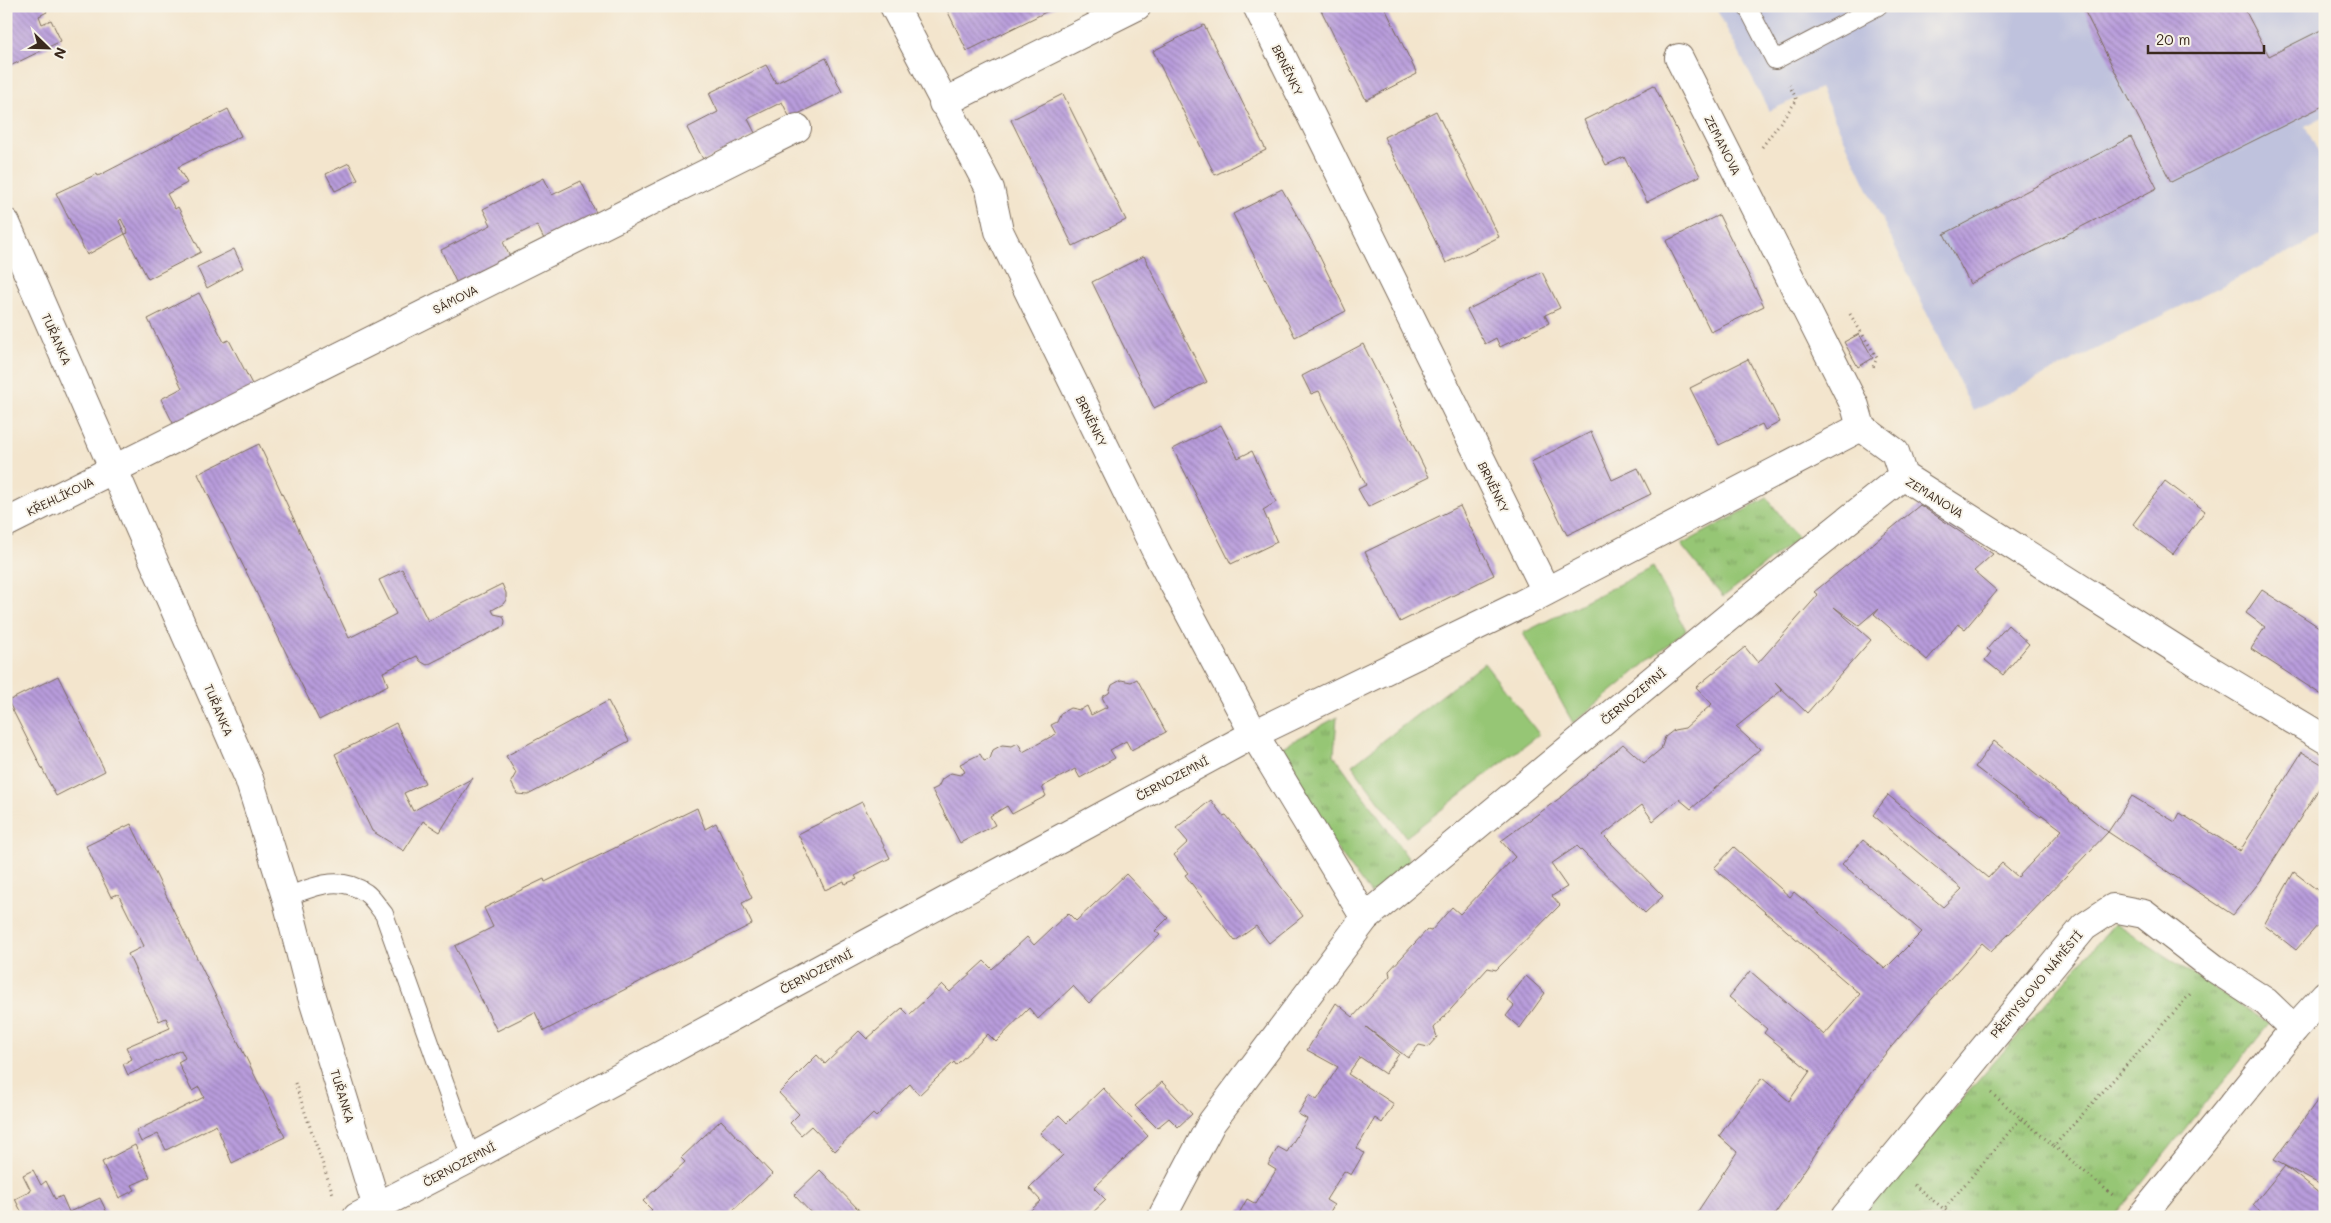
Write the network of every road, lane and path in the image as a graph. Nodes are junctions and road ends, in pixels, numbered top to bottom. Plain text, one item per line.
1 (894, 6) edge
2 (1136, 6) edge
3 (1257, 6) edge
4 (1747, 6) edge
5 (1878, 6) edge
6 (1679, 58) dead end
7 (1775, 60) junction
8 (943, 103) junction
9 (797, 128) dead end
10 (1763, 157) dead end
11 (6, 223) edge
12 (1846, 308) dead end
13 (1858, 416) junction
14 (114, 470) junction
15 (1902, 476) junction
16 (6, 523) edge
17 (1546, 591) junction
18 (1254, 734) junction
19 (2325, 738) edge
20 (286, 897) junction
21 (1366, 918) junction
22 (2214, 968) junction
23 (2325, 995) edge
24 (2294, 1029) junction
25 (1964, 1072) junction
26 (295, 1083) dead end
27 (2021, 1118) junction
28 (2054, 1146) junction
29 (471, 1158) junction
30 (1888, 1165) junction
31 (335, 1199) dead end
32 (2118, 1199) dead end
33 (1944, 1209) junction
34 (371, 1213) edge
35 (1162, 1217) edge
36 (1845, 1217) edge
37 (1942, 1217) edge
38 (1954, 1217) edge
39 (2141, 1217) edge

1 - 8 street, BRNĚNKY
2 - 8 street
3 - 17 street, BRNĚNKY
4 - 7 lane
5 - 7 lane
6 - 13 street, ZEMANOVA
7 - 10 path
8 - 18 street, BRNĚNKY
9 - 14 street, SÁMOVA
11 - 14 street, TUŘANKA
12 - 13 path
13 - 15 street, ZEMANOVA
13 - 17 street, ČERNOZEMNÍ
14 - 16 street, KŘEHLÍKOVA
14 - 20 street, TUŘANKA
15 - 19 street, ZEMANOVA
15 - 21 street, ČERNOZEMNÍ
17 - 18 street, ČERNOZEMNÍ
18 - 21 street
18 - 29 street, ČERNOZEMNÍ
20 - 29 lane
20 - 34 street, TUŘANKA
21 - 35 street, ČERNOZEMNÍ
22 - 24 street, PŘEMYSLOVO NÁMĚSTÍ
22 - 25 street, PŘEMYSLOVO NÁMĚSTÍ
22 - 28 path
23 - 24 street
24 - 39 street
25 - 27 path
25 - 30 street, PŘEMYSLOVO NÁMĚSTÍ
26 - 31 path
27 - 28 path
27 - 33 path
28 - 32 path
29 - 34 street, ČERNOZEMNÍ
30 - 33 path
30 - 36 street, PŘEMYSLOVO NÁMĚSTÍ
33 - 37 path
33 - 38 path

